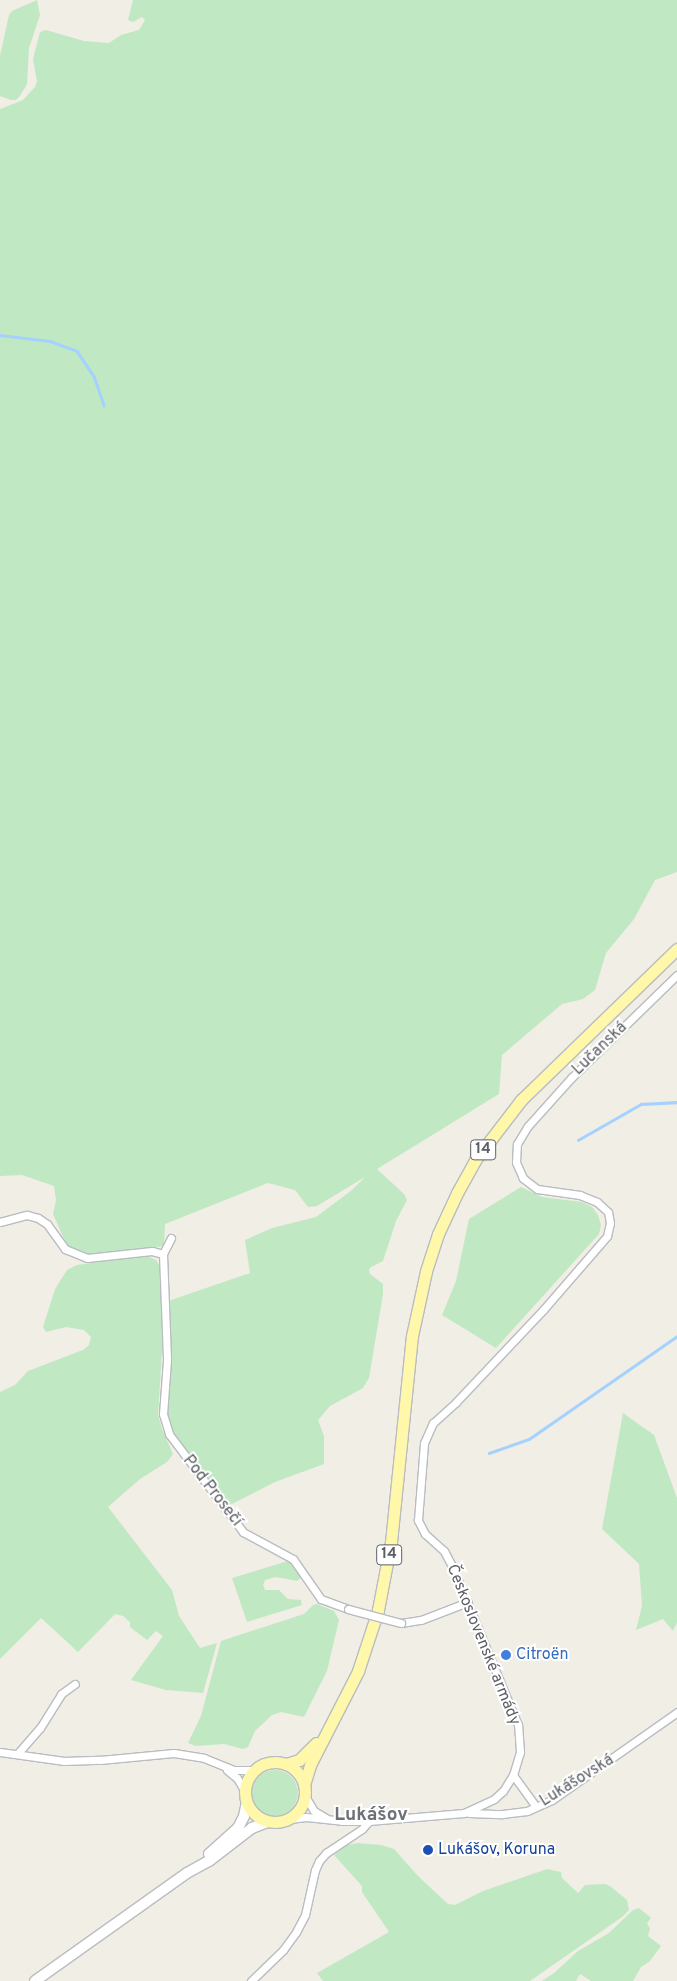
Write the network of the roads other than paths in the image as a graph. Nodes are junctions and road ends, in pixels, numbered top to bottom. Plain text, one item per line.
1 (677, 949) edge
2 (677, 976) edge
3 (0, 1222) edge
4 (172, 1238) dead end
5 (163, 1254) junction
6 (479, 1378) joint
7 (468, 1602) junction
8 (75, 1684) dead end
9 (677, 1712) edge
10 (331, 1724) junction
11 (0, 1752) edge
12 (18, 1753) junction
13 (218, 1764) junction
14 (286, 1764) junction
15 (255, 1770) junction
16 (513, 1775) junction
17 (305, 1790) junction
18 (246, 1797) junction
19 (536, 1807) junction
20 (464, 1813) junction
21 (290, 1819) junction
22 (329, 1820) junction
23 (369, 1821) junction
24 (268, 1822) junction
25 (188, 1873) junction
26 (35, 1981) edge
27 (252, 1981) edge

1 - 10 main road, 14
2 - 6 street, Lučanská
3 - 5 street
4 - 5 street
5 - 7 street, Pod Prosečí, bridge
6 - 7 street, Československé armády
7 - 16 street, Československé armády
8 - 12 street
9 - 19 street, Lukášovská
10 - 14 main road, 14
10 - 17 main road, 14
11 - 12 street
12 - 13 street
13 - 15 street
13 - 18 street
14 - 15 main road, 14
14 - 17 main road
15 - 18 main road, Československé armády
16 - 19 street
16 - 20 street, Československé armády
17 - 21 main road, 14
17 - 22 street
18 - 24 main road
18 - 25 street, Československé armády
19 - 20 street, Lukášovská
20 - 23 street, Československé armády
21 - 22 street, Československé armády
21 - 24 main road, Československé armády
22 - 23 street, Československé armády
23 - 27 street
24 - 25 street, Československé armády
25 - 26 street, Československé armády

